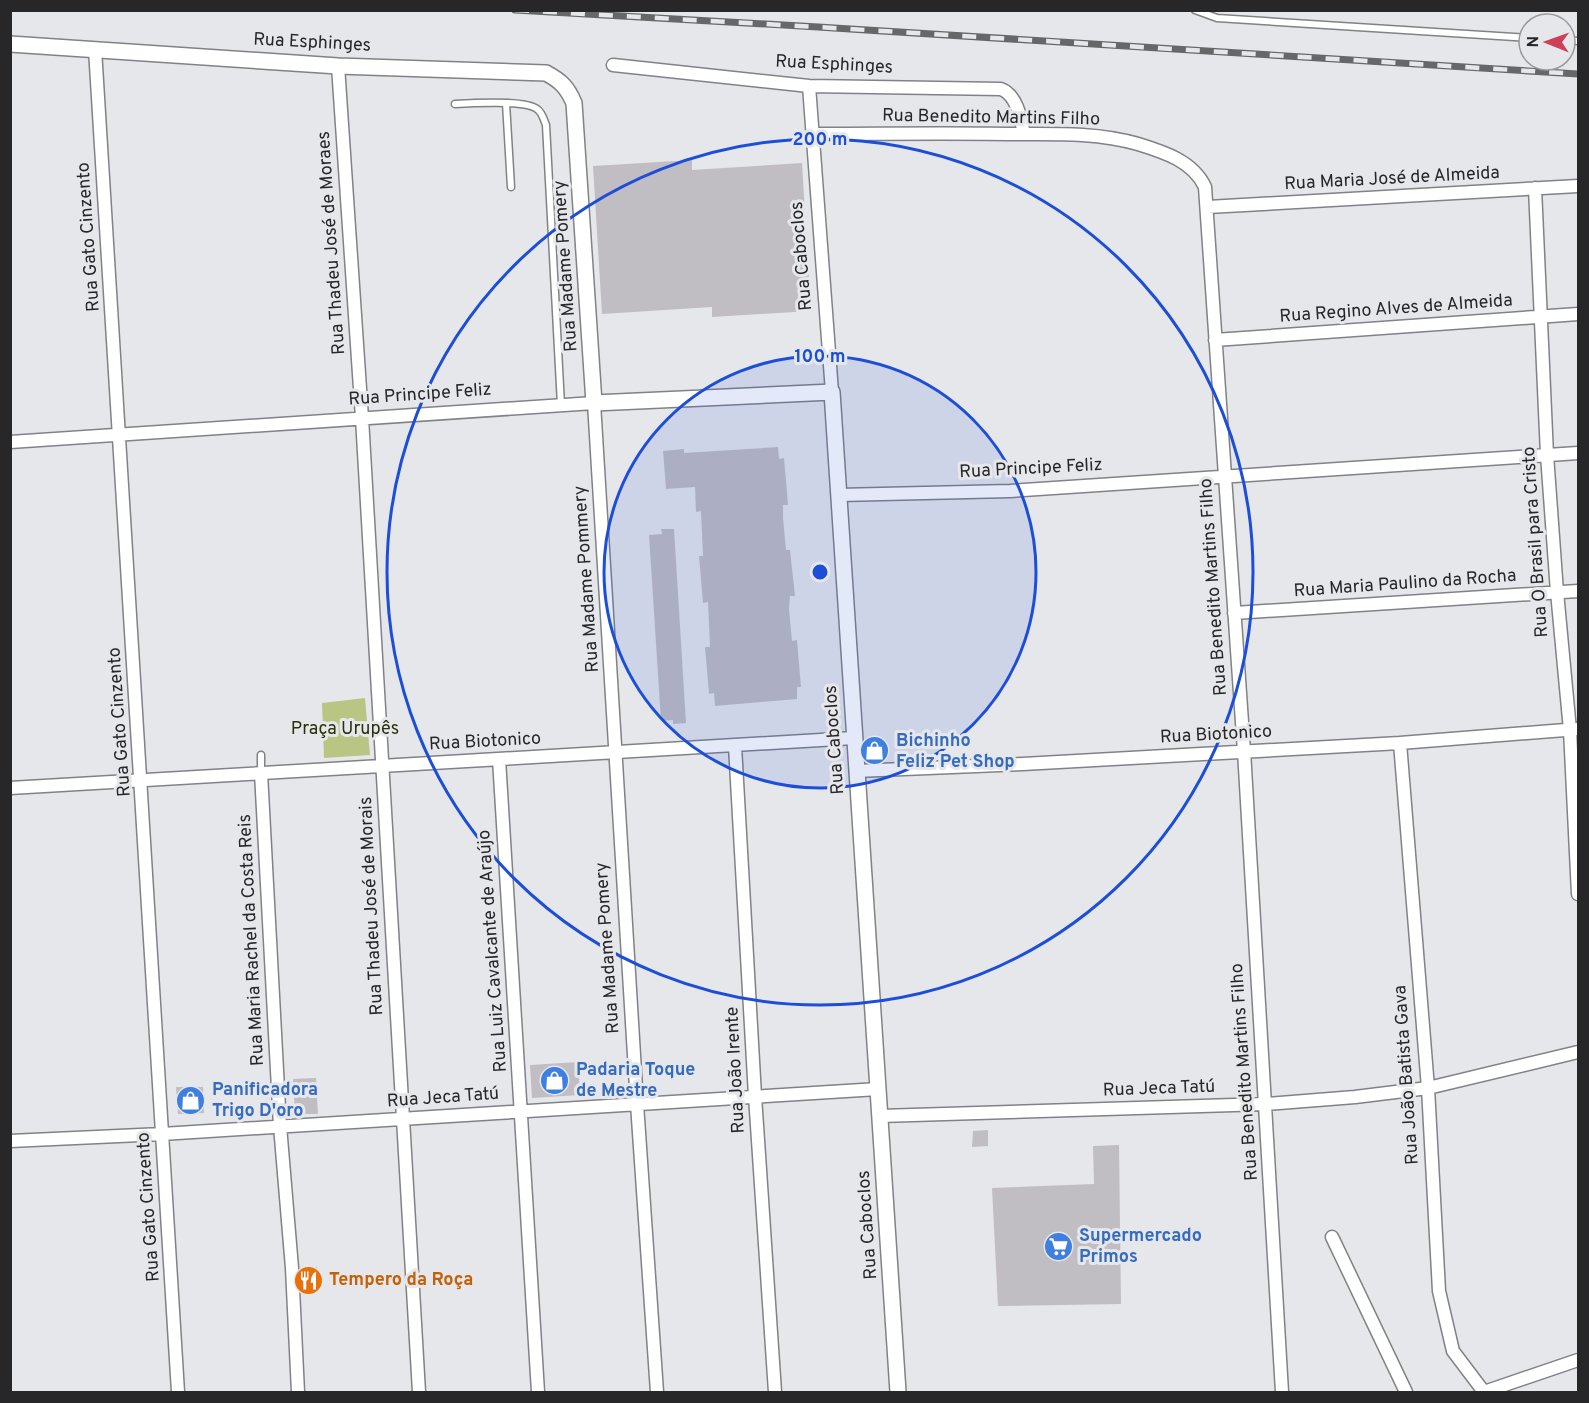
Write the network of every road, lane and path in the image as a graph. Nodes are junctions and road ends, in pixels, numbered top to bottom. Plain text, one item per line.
1 (1195, 10) edge
2 (1517, 37) edge
3 (10, 44) edge
4 (95, 49) junction
5 (613, 65) dead end
6 (338, 66) junction
7 (809, 86) junction
8 (506, 103) junction
9 (455, 104) dead end
10 (576, 126) joint
11 (812, 134) junction
12 (1024, 134) junction
13 (1578, 186) edge
14 (511, 187) dead end
15 (1535, 188) junction
16 (1208, 207) junction
17 (1578, 314) edge
18 (1540, 316) junction
19 (1215, 340) junction
20 (832, 392) junction
21 (594, 403) junction
22 (561, 405) junction
23 (362, 418) junction
24 (119, 435) junction
25 (10, 442) edge
26 (1578, 453) edge
27 (1547, 454) junction
28 (1224, 477) junction
29 (839, 495) junction
30 (1578, 591) edge
31 (1557, 592) junction
32 (1234, 613) junction
33 (1574, 729) edge
34 (854, 738) junction
35 (1400, 743) junction
36 (735, 746) junction
37 (1244, 751) junction
38 (616, 753) junction
39 (261, 755) dead end
40 (499, 759) junction
41 (383, 766) junction
42 (856, 771) junction
43 (261, 773) junction
44 (142, 779) junction
45 (10, 788) edge
46 (1578, 894) edge
47 (1578, 1052) edge
48 (1428, 1088) junction
49 (878, 1089) junction
50 (755, 1096) junction
51 (637, 1104) junction
52 (1266, 1104) junction
53 (521, 1111) junction
54 (880, 1116) junction
55 (402, 1118) junction
56 (280, 1126) junction
57 (162, 1134) junction
58 (10, 1141) edge
59 (1332, 1237) dead end
60 (1578, 1360) edge
61 (178, 1392) edge
62 (298, 1392) edge
63 (419, 1392) edge
64 (538, 1392) edge
65 (657, 1392) edge
66 (775, 1392) edge
67 (898, 1392) edge
68 (1282, 1392) edge
69 (1406, 1392) edge
70 (1484, 1392) edge

1 - 2 lane
3 - 4 street, Rua Esphinges
4 - 6 street, Rua Esphinges
4 - 24 street, Rua Gato Cinzento
5 - 7 street, Rua Esphinges
6 - 10 street, Rua Esphinges
6 - 23 street, Rua Thadeu José de Moraes
7 - 11 street, Rua Caboclos
7 - 12 street, Rua Esphinges
8 - 9 lane
8 - 14 lane
8 - 22 lane
10 - 21 street, Rua Madame Pomery
11 - 12 street, Rua Benedito Martins Filho
11 - 20 street, Rua Caboclos
12 - 16 street, Rua Benedito Martins Filho
13 - 15 street, Rua Maria José de Almeida
15 - 16 street, Rua Maria José de Almeida
15 - 18 street, Rua O Brasil para Cristo
16 - 19 street, Rua Benedito Martins Filho
17 - 18 street, Rua Regino Alves de Almeida
18 - 19 street, Rua Regino Alves de Almeida
18 - 27 street, Rua O Brasil para Cristo
19 - 28 street, Rua Benedito Martins Filho
20 - 21 street, Rua Principe Feliz
20 - 29 street, Rua Caboclos
21 - 22 street, Rua Principe Feliz
21 - 38 street, Rua Madame Pommery
22 - 23 street, Rua Principe Feliz
23 - 24 street, Rua Principe Feliz
23 - 41 street, Rua Thadeu José de Morais
24 - 25 street, Rua Principe Feliz
24 - 44 street, Rua Gato Cinzento
26 - 27 street, Rua Principe Feliz
27 - 28 street, Rua Principe Feliz
27 - 31 street, Rua O Brasil para Cristo
28 - 29 street, Rua Principe Feliz
28 - 32 street, Rua Benedito Martins Filho
29 - 34 street, Rua Caboclos
30 - 31 street, Rua Maria Paulino da Rocha
31 - 32 street, Rua Maria Paulino da Rocha
31 - 33 street, Rua O Brasil para Cristo
32 - 37 street, Rua Benedito Martins Filho
33 - 35 street, Rua Biotonico
33 - 46 street, Rua O Brasil para Cristo
34 - 36 street, Rua Biotonico
34 - 42 street, Rua Caboclos
35 - 37 street, Rua Biotonico
35 - 48 street, Rua João Batista Gava
36 - 38 street, Rua Biotonico
36 - 50 street, Rua João Irente
37 - 42 street, Rua Biotonico
37 - 52 street, Rua Benedito Martins Filho
38 - 40 street, Rua Biotonico
38 - 51 street, Rua Madame Pomery
39 - 43 lane
40 - 41 street, Rua Biotonico
40 - 53 street, Rua Luiz Cavalcante de Araújo
41 - 43 street, Rua Biotonico
41 - 55 street, Rua Thadeu José de Morais
42 - 49 street, Rua Caboclos
43 - 44 street, Rua Biotonico
43 - 56 street, Rua Maria Rachel da Costa Reis
44 - 45 street, Rua Biotonico
44 - 57 street, Rua Gato Cinzento
47 - 48 street, Rua Jeca Tatú
48 - 52 street, Rua Jeca Tatú
48 - 70 street, Rua João Batista Gava
49 - 50 street, Rua Jeca Tatú
49 - 54 street, Rua Caboclos
50 - 51 street, Rua Jeca Tatú
50 - 66 street, Rua João Irente
51 - 53 street, Rua Jeca Tatú
51 - 65 street, Rua Madame Pomery
52 - 54 street, Rua Jeca Tatú
52 - 68 street, Rua Benedito Martins Filho
53 - 55 street, Rua Jeca Tatú
53 - 64 street, Rua Luiz Cavalcante de Araújo
54 - 67 street, Rua Caboclos
55 - 56 street, Rua Jeca Tatú
55 - 63 street, Rua Thadeu José de Morais
56 - 57 street, Rua Jeca Tatú
56 - 62 street, Rua Maria Rachel da Costa Reis
57 - 58 street, Rua Jeca Tatú
57 - 61 street, Rua Gato Cinzento
59 - 69 street
60 - 70 street

